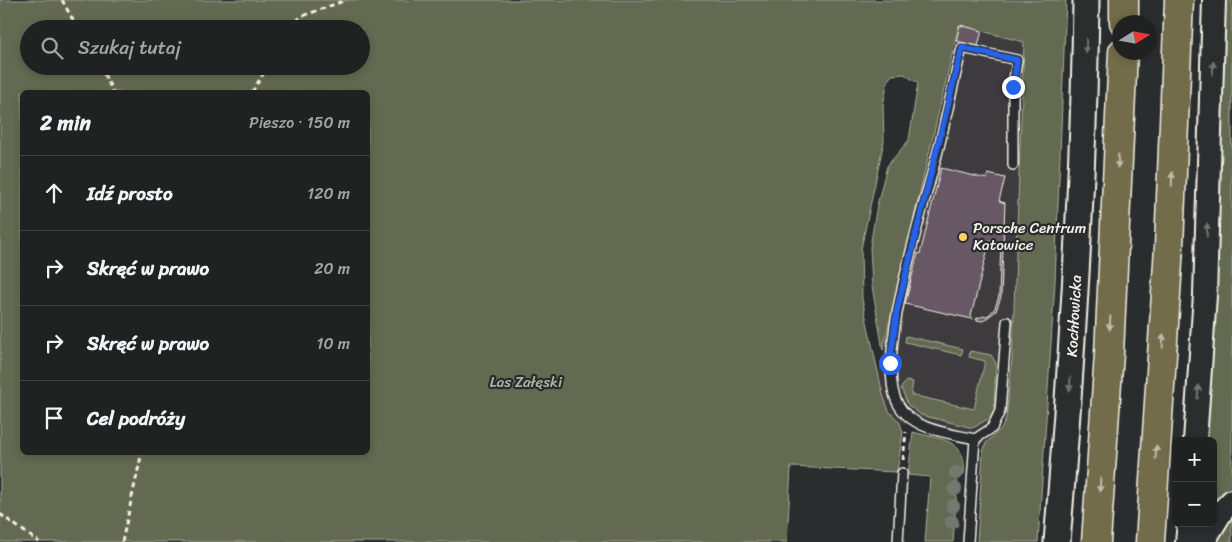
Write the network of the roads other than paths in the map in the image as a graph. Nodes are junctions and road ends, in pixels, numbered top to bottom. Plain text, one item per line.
1 (1086, 0) edge
2 (1124, 0) edge
3 (1179, 0) edge
4 (1214, 0) edge
5 (1124, 15) edge
6 (1123, 60) edge
7 (1013, 165) dead end
8 (1007, 322) dead end
9 (1194, 437) edge
10 (975, 440) junction
11 (902, 473) road end
12 (1232, 501) edge
13 (1189, 527) edge
14 (1096, 537) edge
15 (898, 542) edge
16 (968, 542) edge
17 (1057, 542) edge
18 (1150, 542) edge
19 (1187, 542) edge
20 (1203, 542) edge

1 -> 17 main road, Kochłowicka
2 - 5 highway
18 -> 3 highway
9 -> 4 street
6 -> 14 highway
7 - 10 lane
8 - 10 lane
10 - 16 lane
11 - 15 lane
12 - 20 street
13 - 19 street

